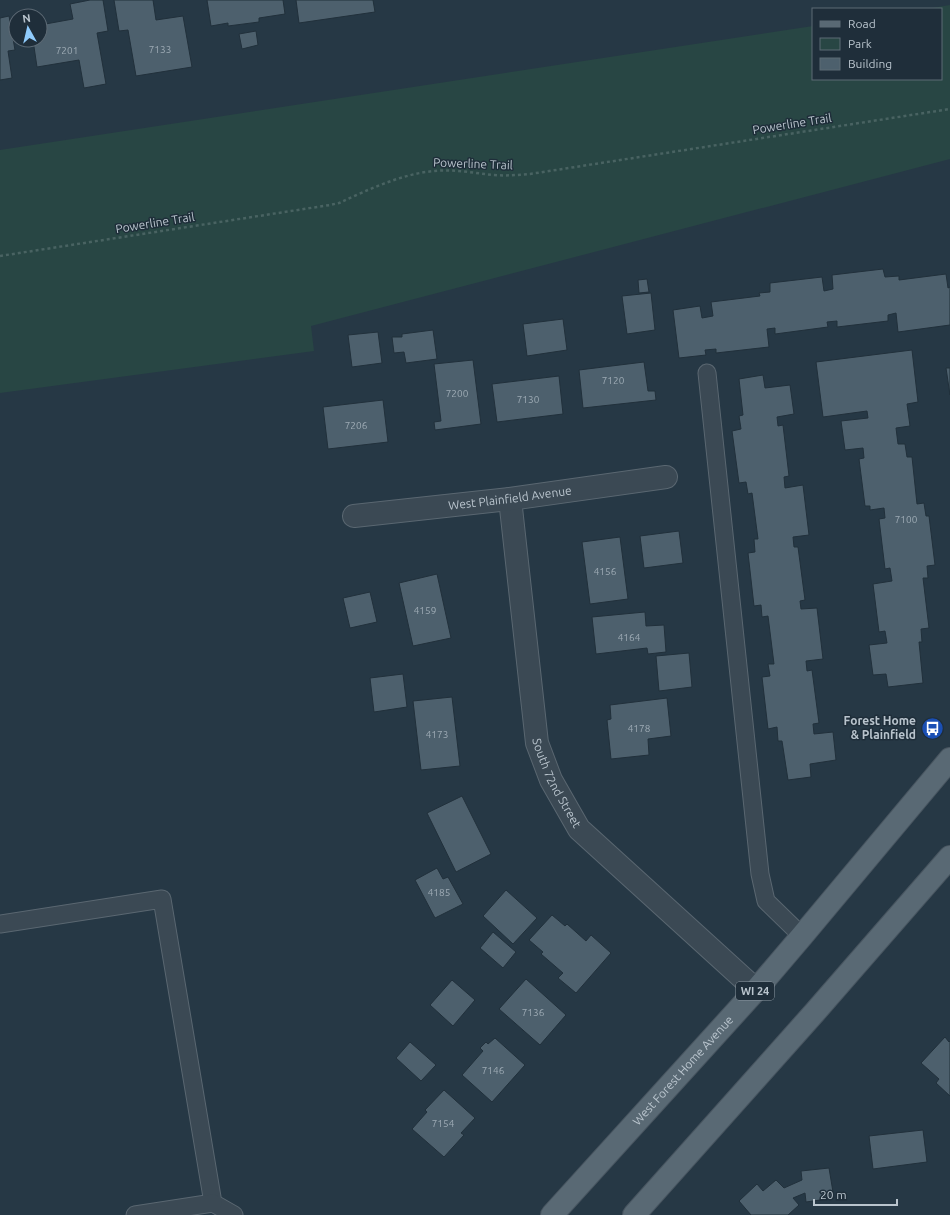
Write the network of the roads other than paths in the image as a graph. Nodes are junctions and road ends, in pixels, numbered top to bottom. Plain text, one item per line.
1 (707, 372) dead end
2 (666, 477) dead end
3 (510, 499) junction
4 (354, 516) dead end
5 (950, 759) edge
6 (950, 857) edge
7 (0, 924) edge
8 (802, 936) junction
9 (756, 990) junction
10 (213, 1203) junction
11 (135, 1215) edge
12 (234, 1215) edge
13 (552, 1215) edge
14 (634, 1215) edge

1 - 8 lane
2 - 3 street, West Plainfield Avenue
3 - 4 street, West Plainfield Avenue
3 - 9 street, South 72nd Street
5 - 8 main road, West Forest Home Avenue / WI 24
6 - 14 main road
7 - 10 lane
8 - 9 main road, West Forest Home Avenue / WI 24
9 - 13 main road, West Forest Home Avenue / WI 24
10 - 11 lane
10 - 12 lane

